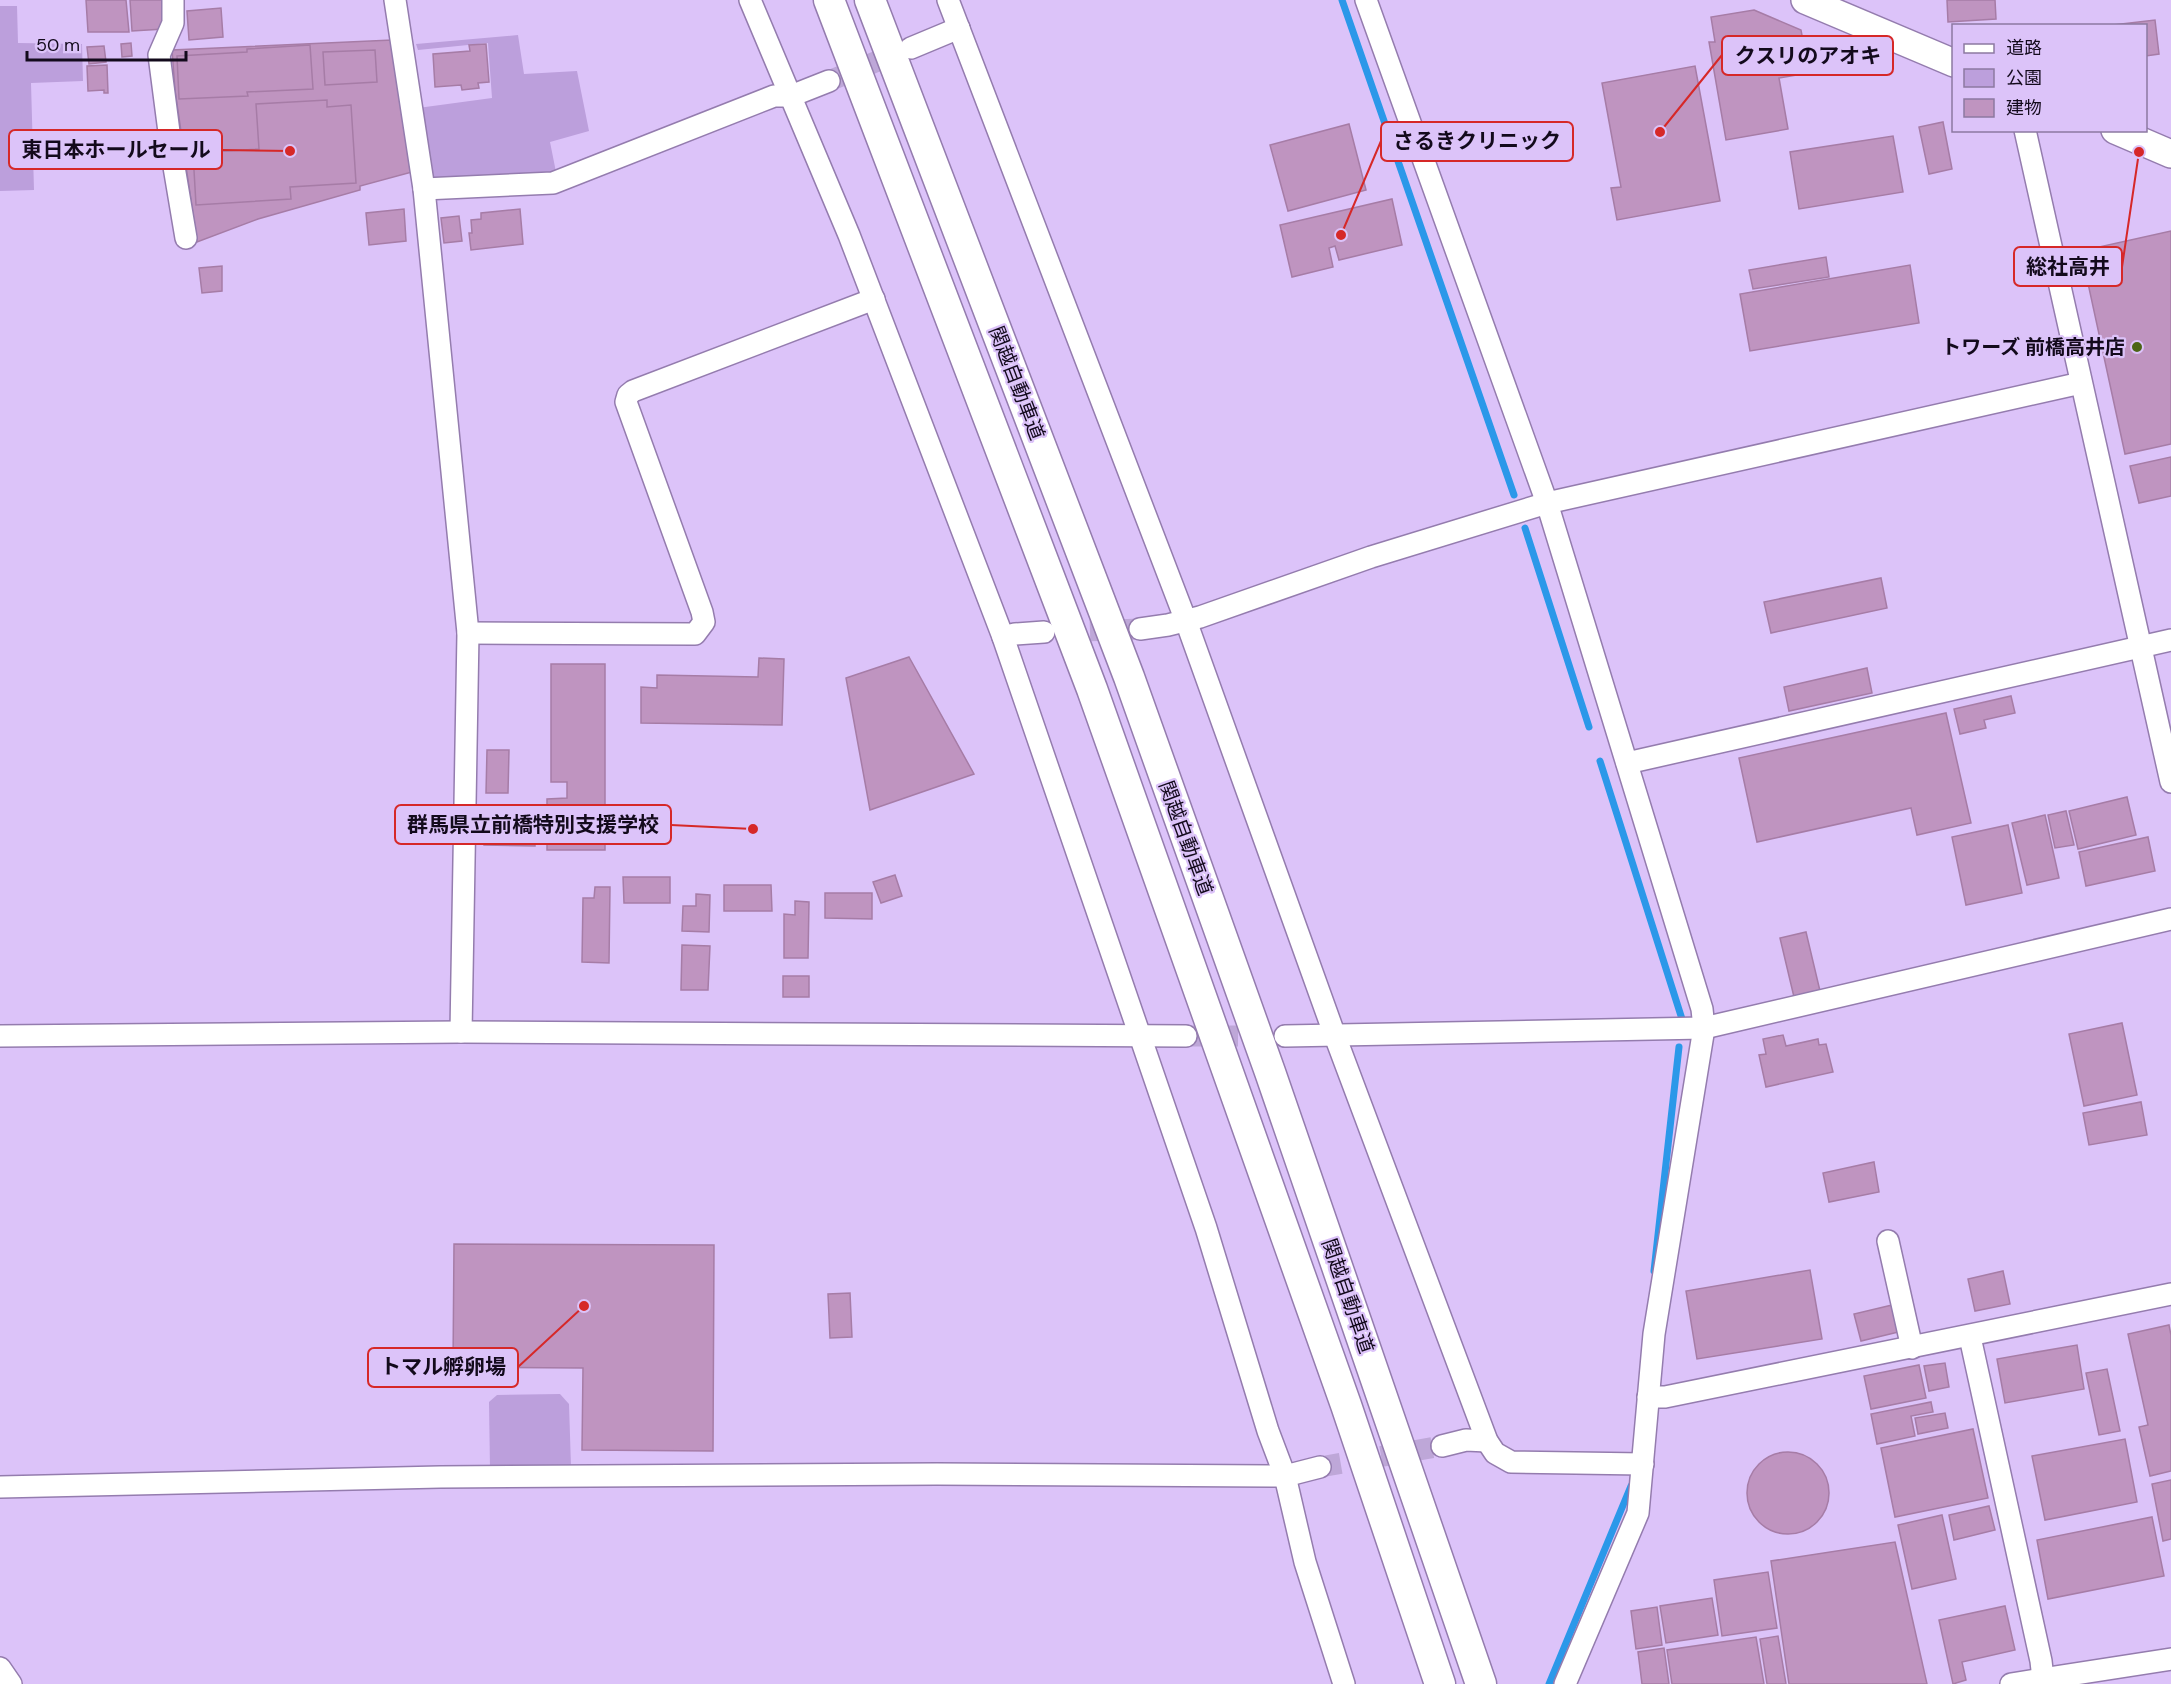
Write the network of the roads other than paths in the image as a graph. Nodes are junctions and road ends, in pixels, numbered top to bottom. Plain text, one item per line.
1 (173, 0) edge
2 (395, 0) edge
3 (750, 0) edge
4 (829, 0) edge
5 (870, 0) edge
6 (948, 0) edge
7 (1366, 0) edge
8 (1805, 0) edge
9 (959, 28) junction
10 (911, 48) tunnel mouth
11 (1952, 63) edge
12 (829, 81) tunnel mouth
13 (791, 96) junction
14 (2025, 132) edge
15 (2120, 132) edge
16 (2171, 154) edge
17 (424, 189) junction
18 (186, 238) dead end
19 (873, 299) junction
20 (2081, 383) junction
21 (1547, 503) junction
22 (1186, 621) junction
23 (1140, 629) tunnel mouth
24 (1044, 632) tunnel mouth
25 (468, 633) junction
26 (1003, 638) junction
27 (2171, 640) edge
28 (2141, 647) junction
29 (1627, 763) junction
30 (2171, 782) edge
31 (2171, 919) edge
32 (1704, 1028) junction
33 (461, 1032) junction
34 (1186, 1035) tunnel mouth
35 (0, 1036) edge
36 (1140, 1036) junction
37 (1285, 1036) tunnel mouth
38 (1335, 1036) junction
39 (1888, 1241) dead end
40 (2171, 1294) edge
41 (1970, 1336) junction
42 (1912, 1348) junction
43 (1648, 1397) junction
44 (1487, 1441) junction
45 (1442, 1446) tunnel mouth
46 (1643, 1464) junction
47 (1320, 1467) tunnel mouth
48 (1285, 1476) junction
49 (0, 1487) edge
50 (2171, 1659) edge
51 (0, 1668) edge
52 (2112, 1676) edge
53 (2043, 1679) junction
54 (11, 1684) edge
55 (1344, 1684) edge
56 (1440, 1684) edge
57 (1481, 1684) edge
58 (1565, 1684) edge
59 (2011, 1684) edge

1 - 18 street
2 - 17 street
3 - 13 street
4 - 56 highway, 関越自動車道
5 - 57 highway, 関越自動車道
6 - 9 street
7 - 21 street
8 - 11 main road
9 - 10 street
9 - 22 street
12 - 13 street
13 - 17 street
13 - 19 street
14 - 20 street
15 - 16 main road
17 - 25 street
19 - 25 street
19 - 26 street
20 - 21 street
20 - 28 street
21 - 22 street
21 - 29 street
22 - 23 street
22 - 38 street
24 - 26 street
25 - 33 street
26 - 36 street
27 - 28 street
28 - 29 street
28 - 30 street
29 - 32 street
31 - 32 street
32 - 38 street
32 - 43 street
33 - 35 street
33 - 36 street
34 - 36 street
36 - 48 street
37 - 38 street
38 - 44 street
39 - 42 street
40 - 41 street
41 - 42 street
41 - 53 street
42 - 43 street
43 - 46 street
44 - 45 street
44 - 46 street
46 - 58 street
47 - 48 street
48 - 49 street
48 - 55 street
50 - 52 street
51 - 54 street
52 - 53 street
53 - 59 street

